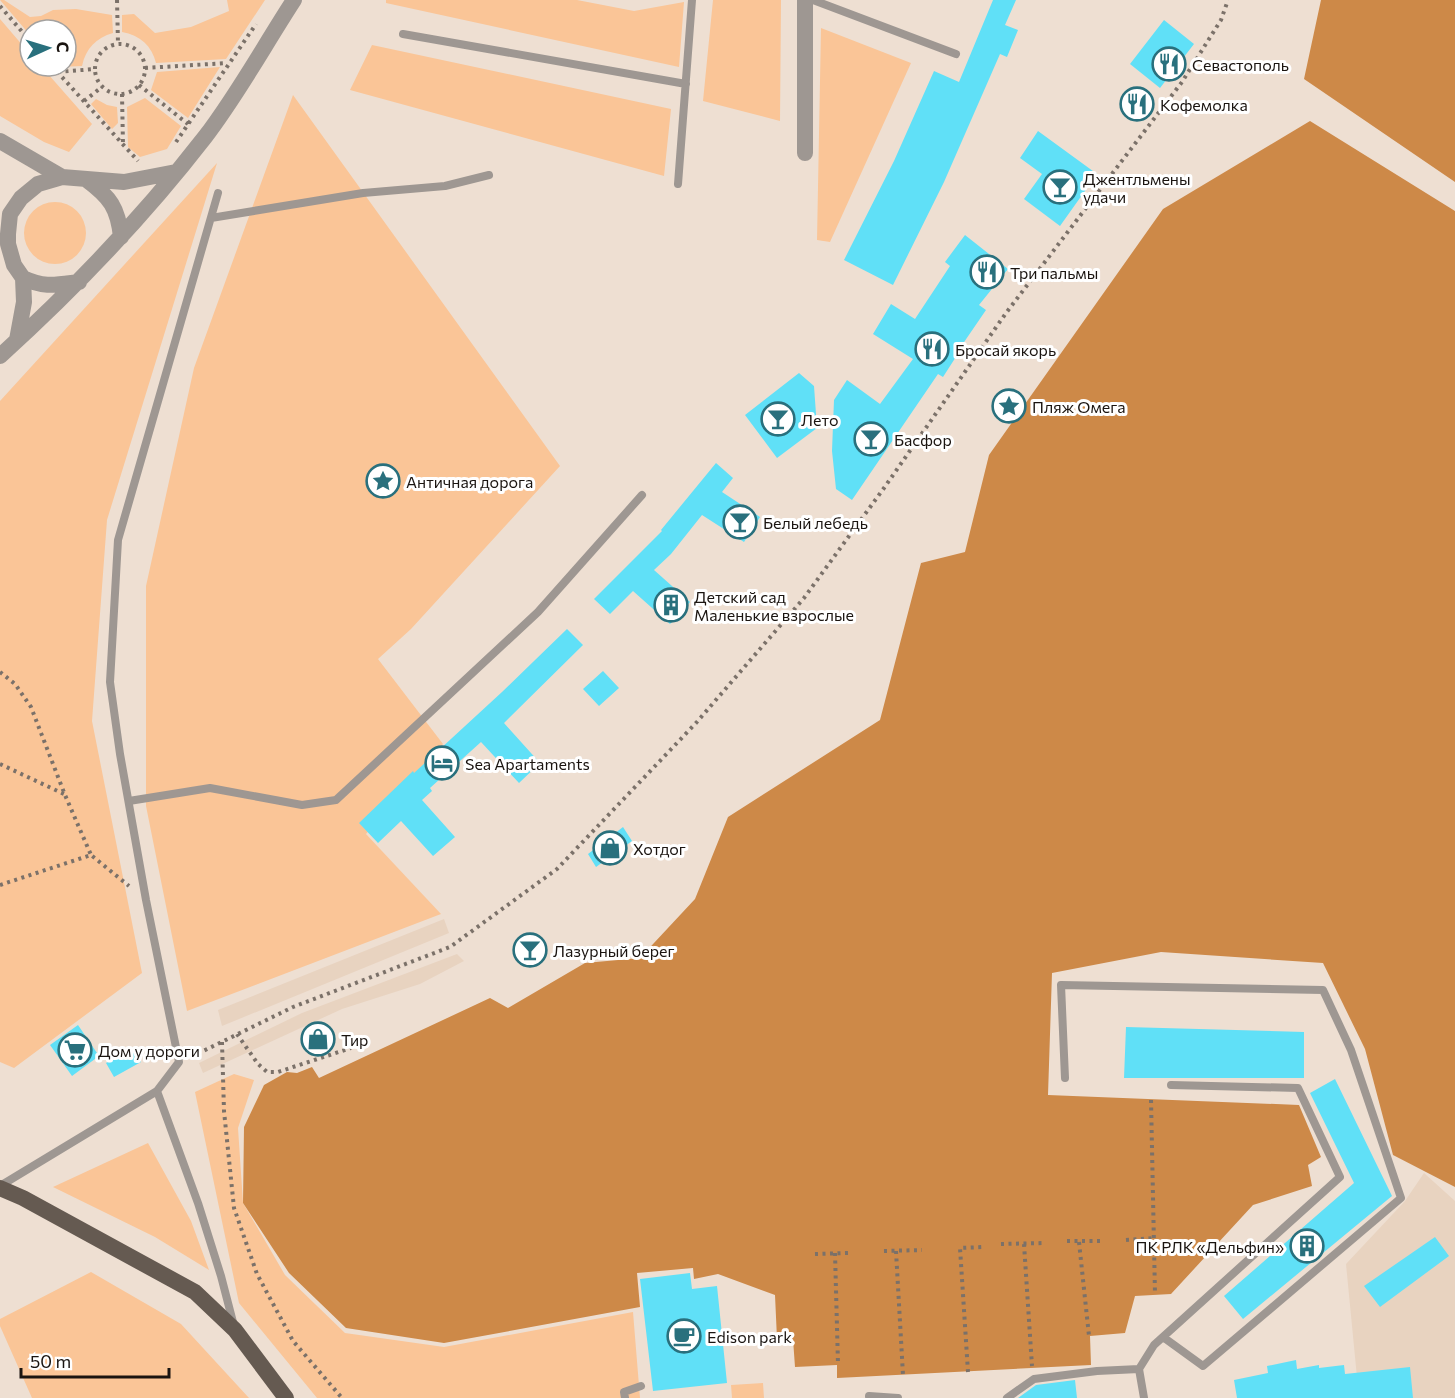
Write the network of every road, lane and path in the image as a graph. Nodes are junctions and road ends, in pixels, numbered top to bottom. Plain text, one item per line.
1 (117, 0) edge
2 (294, 0) edge
3 (692, 0) edge
4 (805, 0) edge
5 (813, 0) edge
6 (1228, 0) edge
7 (0, 6) edge
8 (260, 18) dead end
9 (18, 26) edge
10 (403, 34) dead end
11 (118, 44) junction
12 (956, 54) dead end
13 (228, 63) junction
14 (145, 68) junction
15 (94, 69) junction
16 (78, 70) edge
17 (63, 78) edge
18 (686, 84) junction
19 (139, 86) junction
20 (102, 87) junction
21 (122, 94) junction
22 (84, 101) junction
23 (188, 123) junction
24 (0, 141) edge
25 (123, 146) junction
26 (170, 151) dead end
27 (805, 153) dead end
28 (145, 162) dead end
29 (176, 172) junction
30 (489, 175) dead end
31 (62, 177) junction
32 (87, 180) junction
33 (678, 184) dead end
34 (218, 193) dead end
35 (0, 214) edge
36 (211, 218) junction
37 (8, 234) junction
38 (121, 237) junction
39 (23, 278) junction
40 (79, 282) junction
41 (17, 340) junction
42 (0, 356) edge
43 (642, 495) dead end
44 (0, 672) edge
45 (0, 764) edge
46 (65, 795) junction
47 (129, 801) junction
48 (91, 855) junction
49 (0, 885) edge
50 (146, 900) junction
51 (237, 1034) junction
52 (222, 1042) junction
53 (351, 1048) dead end
54 (179, 1062) junction
55 (1065, 1078) dead end
56 (1171, 1085) dead end
57 (157, 1091) junction
58 (1151, 1100) dead end
59 (0, 1187) edge
60 (1154, 1238) junction
61 (1126, 1240) dead end
62 (1067, 1241) dead end
63 (1103, 1241) dead end
64 (1079, 1242) junction
65 (1045, 1243) dead end
66 (1001, 1244) dead end
67 (1024, 1244) junction
68 (984, 1246) dead end
69 (922, 1250) dead end
70 (884, 1251) dead end
71 (896, 1251) junction
72 (835, 1253) junction
73 (848, 1253) dead end
74 (815, 1254) dead end
75 (1155, 1294) dead end
76 (235, 1330) junction
77 (1089, 1336) dead end
78 (1163, 1337) junction
79 (837, 1364) dead end
80 (1032, 1368) dead end
81 (1139, 1369) junction
82 (968, 1372) dead end
83 (903, 1375) dead end
84 (641, 1386) dead end
85 (869, 1396) dead end
86 (286, 1398) edge
87 (342, 1398) edge
88 (625, 1398) edge
89 (898, 1398) edge
90 (1007, 1398) edge
91 (1144, 1398) edge

1 - 11 path
2 - 29 street
3 - 18 lane
4 - 27 street
5 - 12 lane
6 - 51 path
7 - 9 path
8 - 13 path
10 - 18 lane
11 - 14 path
11 - 15 path
13 - 14 path
13 - 23 path
14 - 19 path
15 - 16 path
15 - 20 path
17 - 22 path
18 - 33 lane
19 - 21 path
19 - 23 path
20 - 21 path
20 - 22 path
21 - 25 path
22 - 25 path
23 - 26 path
24 - 31 street
25 - 28 path
29 - 32 street
29 - 38 street
30 - 36 lane
31 - 32 street
31 - 37 street
32 - 38 street
34 - 36 lane
35 - 37 street
36 - 47 lane
37 - 39 street
38 - 40 street
39 - 40 street
39 - 41 street
40 - 41 street
41 - 42 street
43 - 47 lane
44 - 46 path
45 - 46 path
46 - 48 path
47 - 50 lane
48 - 49 path
48 - 50 path
50 - 54 lane
51 - 52 path
51 - 53 path
52 - 54 path
52 - 87 path
54 - 57 lane
55 - 78 lane
56 - 78 lane
57 - 59 lane
57 - 76 lane
58 - 60 path
59 - 76 main road
60 - 61 path
60 - 75 path
62 - 64 path
63 - 64 path
64 - 77 path
65 - 67 path
66 - 67 path
67 - 80 path
68 - 82 path
69 - 71 path
70 - 71 path
71 - 83 path
72 - 73 path
72 - 74 path
72 - 79 path
76 - 86 main road
78 - 81 lane
81 - 90 lane
81 - 91 lane
84 - 88 lane
85 - 89 lane

